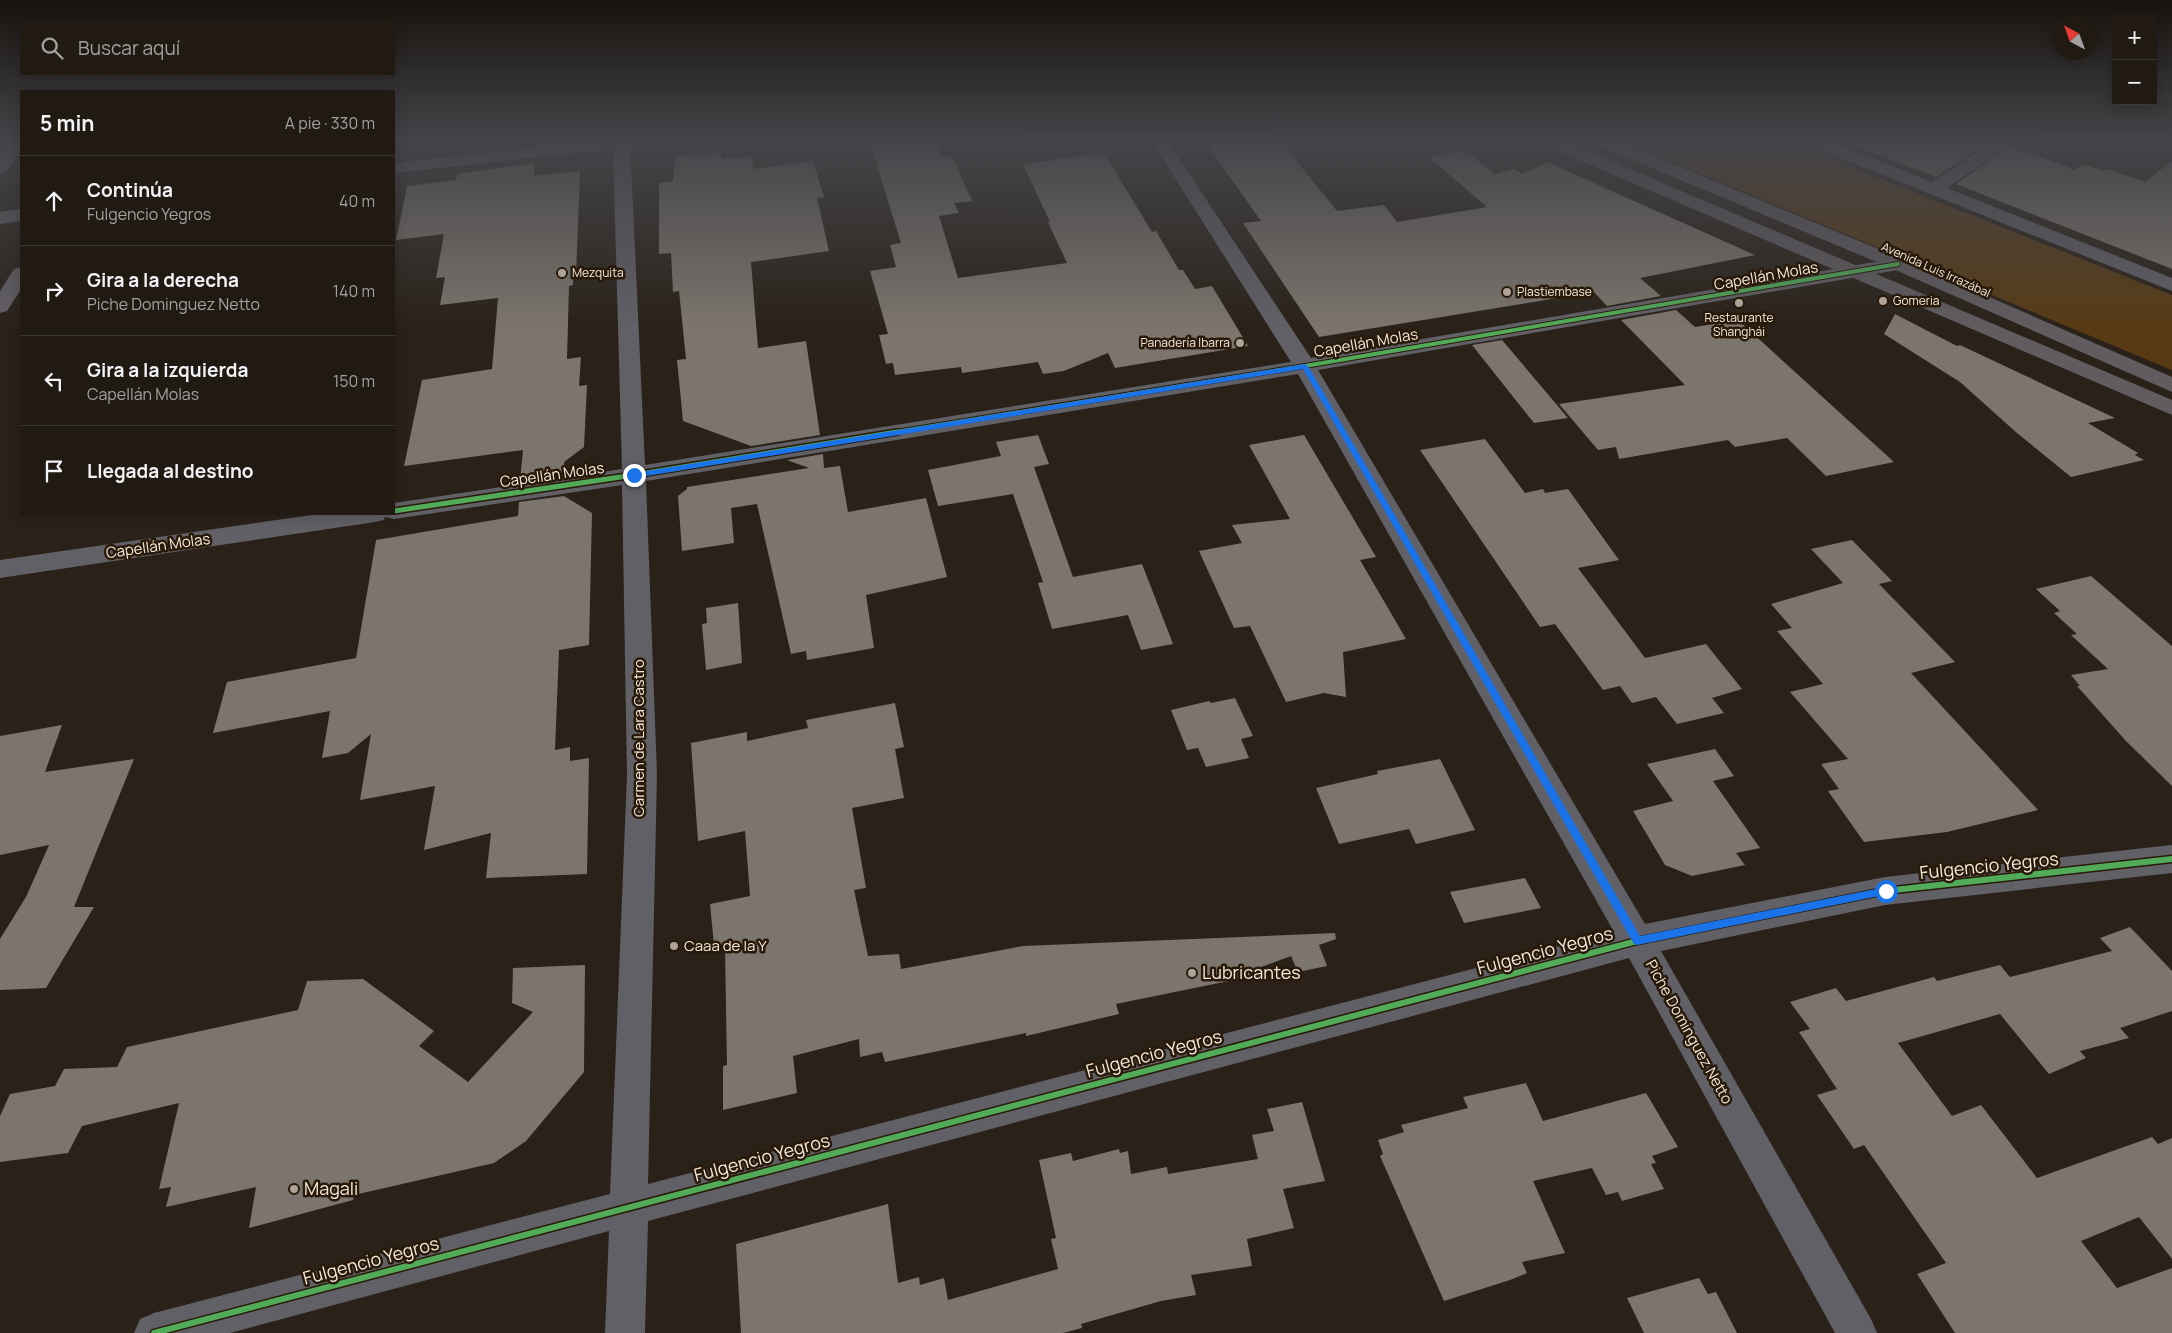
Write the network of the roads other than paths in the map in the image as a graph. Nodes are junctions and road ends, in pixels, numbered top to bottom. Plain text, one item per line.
1 (623, 205) edge
2 (1201, 205) edge
3 (1699, 205) edge
4 (1757, 205) edge
5 (1977, 205) edge
6 (20, 215) edge
7 (0, 218) edge
8 (1898, 264) junction
9 (1856, 273) junction
10 (20, 275) edge
11 (2172, 285) edge
12 (0, 307) edge
13 (1305, 366) junction
14 (2172, 385) edge
15 (2172, 408) edge
16 (634, 475) junction
17 (395, 511) edge
18 (368, 515) edge
19 (0, 569) edge
20 (2172, 859) edge
21 (1637, 941) junction
22 (628, 1208) junction
23 (154, 1333) edge
24 (625, 1333) edge
25 (1857, 1333) edge

1 - 16 street, Carmen de Lara Castro
2 - 13 street, Piche Dominguez Netto
3 - 9 highway
4 - 8 highway, Avenida Luis Irrazábal
5 - 11 street
6 - 7 street
8 - 9 street, Capellán Molas
8 - 14 highway, Avenida Luis Irrazábal
9 - 13 street, Capellán Molas
9 - 15 highway
10 - 12 main road
13 - 16 street, Capellán Molas
13 - 21 street, Piche Dominguez Netto
16 - 17 street, Capellán Molas
16 - 22 street, Carmen de Lara Castro
18 - 19 street, Capellán Molas
20 - 21 street, Fulgencio Yegros
21 - 22 street, Fulgencio Yegros
21 - 25 street, Piche Dominguez Netto
22 - 23 street, Fulgencio Yegros
22 - 24 street, Carmen de Lara Castro

